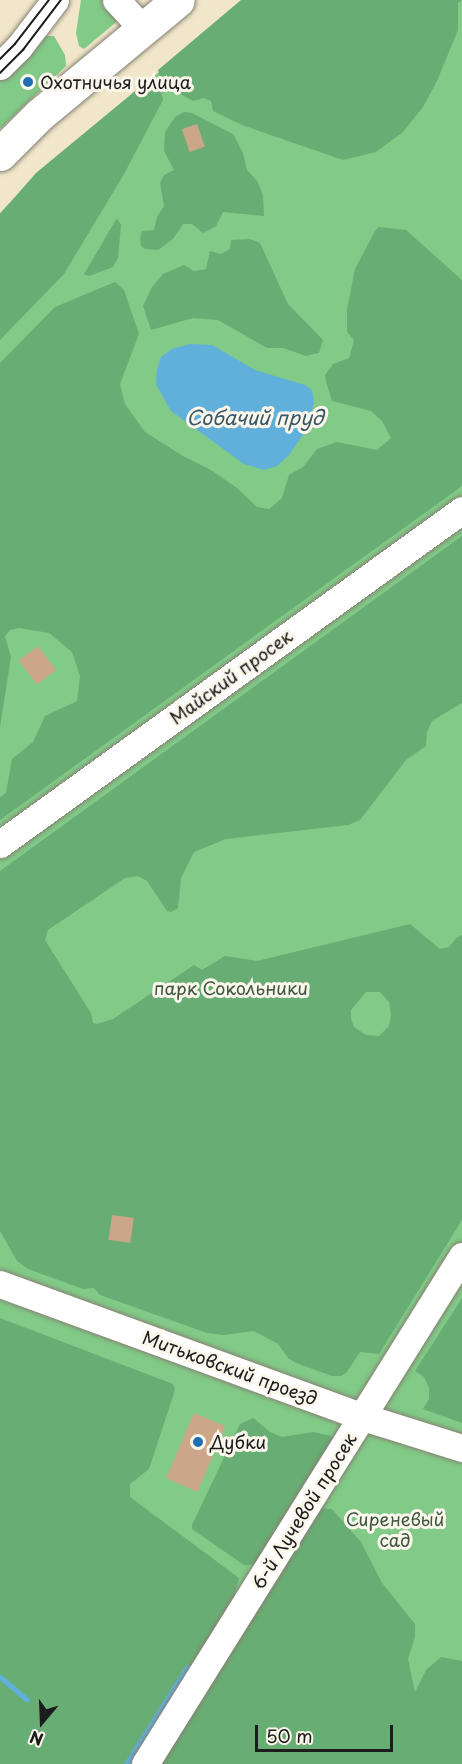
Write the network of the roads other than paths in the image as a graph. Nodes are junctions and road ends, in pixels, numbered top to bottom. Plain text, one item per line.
1 (55, 0) edge
2 (116, 0) edge
3 (178, 0) edge
4 (143, 29) junction
5 (0, 66) edge
6 (0, 154) edge
7 (462, 510) edge
8 (0, 844) edge
9 (462, 1256) edge
10 (0, 1284) edge
11 (363, 1417) junction
12 (462, 1448) edge
13 (145, 1764) edge

1 - 5 street
2 - 4 street
3 - 4 main road
4 - 6 main road
7 - 8 street, Майский просек
9 - 11 street, 6-й Лучевой просек
10 - 11 street, Митьковский проезд
11 - 12 street, Митьковский проезд
11 - 13 street, 6-й Лучевой просек

